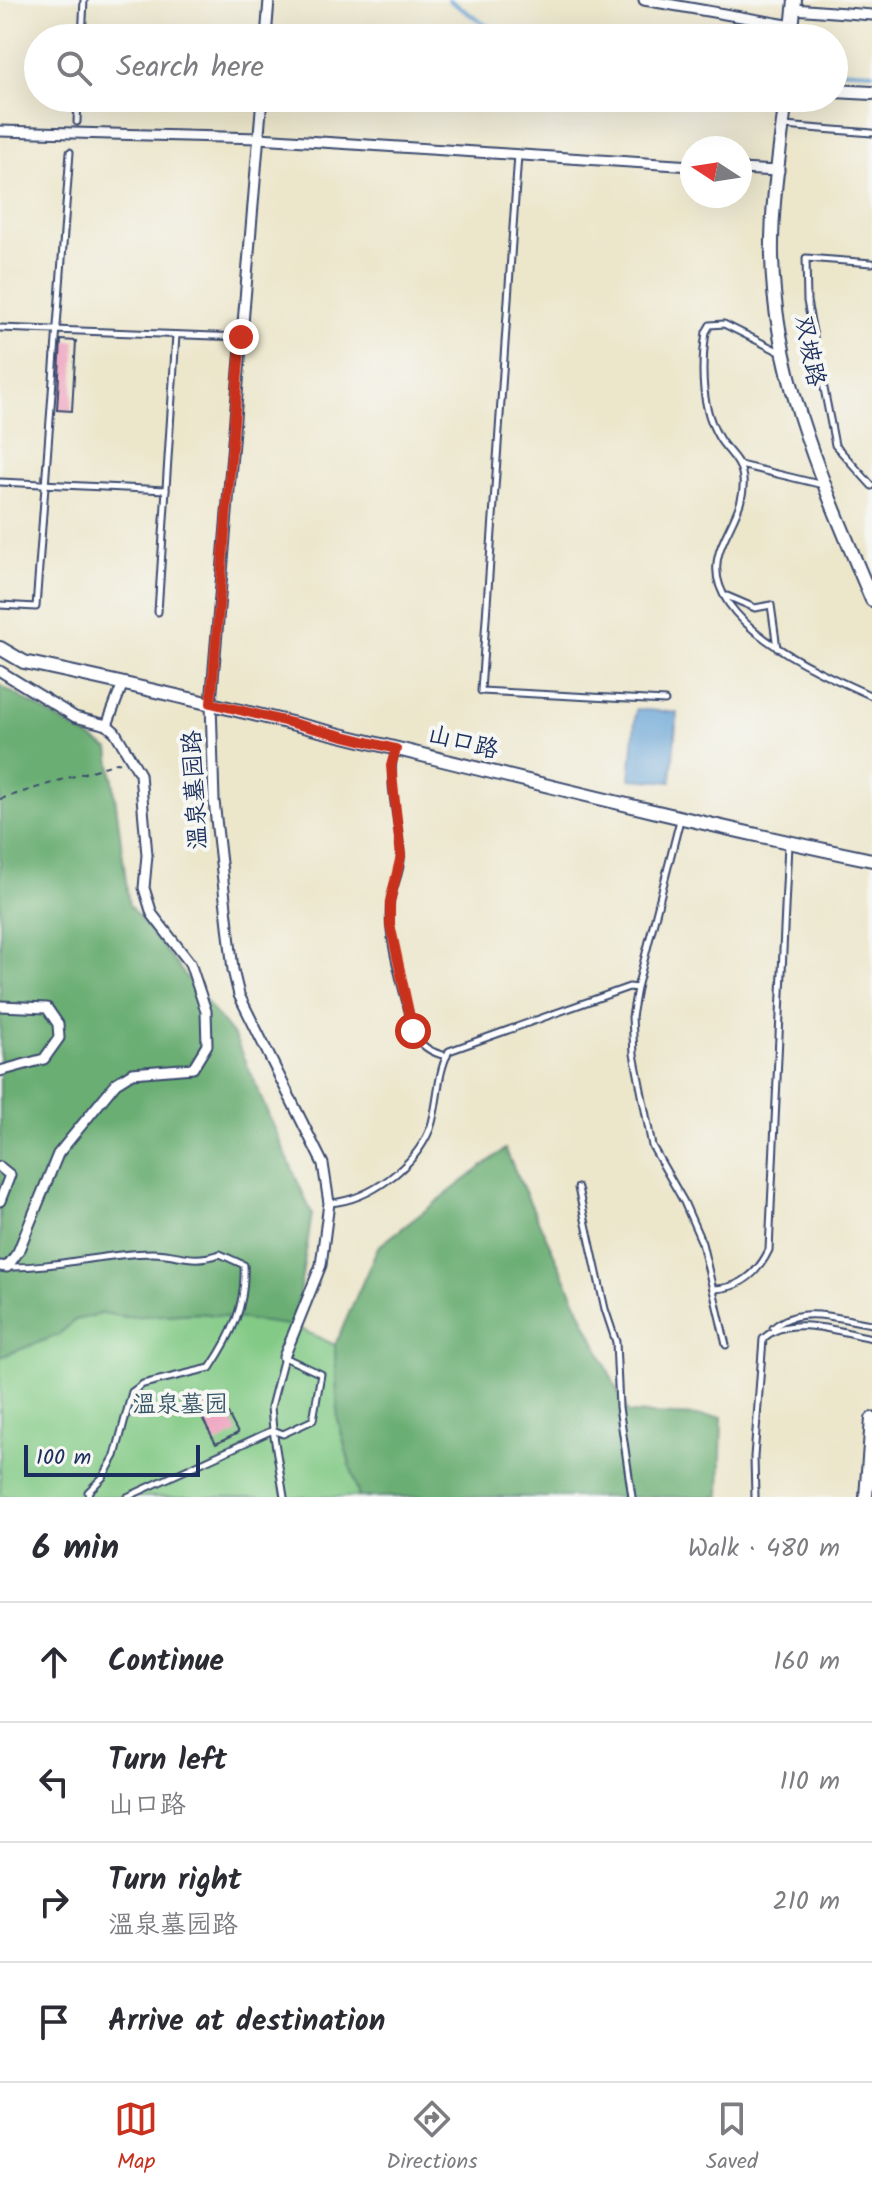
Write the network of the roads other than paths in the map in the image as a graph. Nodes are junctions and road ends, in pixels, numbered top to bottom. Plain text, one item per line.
1 (84, 0) edge
2 (269, 0) edge
3 (644, 0) edge
4 (795, 4) edge
5 (872, 15) edge
6 (83, 24) edge
7 (267, 24) edge
8 (755, 24) edge
9 (793, 24) edge
10 (848, 92) edge
11 (872, 93) edge
12 (77, 112) edge
13 (261, 112) edge
14 (784, 112) edge
15 (77, 122) dead end
16 (783, 125) junction
17 (0, 131) edge
18 (872, 133) edge
19 (259, 138) junction
20 (70, 152) dead end
21 (518, 155) junction
22 (680, 165) edge
23 (752, 170) edge
24 (779, 171) junction
25 (872, 263) edge
26 (0, 328) edge
27 (56, 330) junction
28 (176, 335) junction
29 (241, 337) junction
30 (783, 354) junction
31 (740, 465) junction
32 (0, 482) edge
33 (45, 484) junction
34 (824, 485) junction
35 (872, 486) edge
36 (166, 490) junction
37 (726, 595) junction
38 (872, 600) edge
39 (0, 605) edge
40 (158, 612) dead end
41 (0, 648) edge
42 (777, 649) junction
43 (0, 671) edge
44 (123, 683) junction
45 (872, 696) edge
46 (665, 701) dead end
47 (211, 703) junction
48 (107, 725) junction
49 (396, 749) junction
50 (680, 820) junction
51 (788, 843) junction
52 (872, 860) edge
53 (637, 988) junction
54 (0, 1006) edge
55 (447, 1056) junction
56 (0, 1071) edge
57 (0, 1167) edge
58 (578, 1188) dead end
59 (0, 1201) edge
60 (329, 1203) junction
61 (4, 1267) edge
62 (715, 1289) junction
63 (872, 1324) edge
64 (772, 1329) junction
65 (872, 1338) edge
66 (726, 1345) dead end
67 (284, 1357) junction
68 (872, 1419) edge
69 (273, 1430) junction
70 (89, 1497) edge
71 (127, 1497) edge
72 (284, 1497) edge
73 (632, 1497) edge
74 (755, 1497) edge
75 (866, 1497) edge

1 - 6 lane
2 - 7 street
3 - 8 street
4 - 5 street
4 - 9 street
10 - 11 street
12 - 15 lane
13 - 19 street, 温泉墓园路
14 - 16 street, 双坡路
16 - 18 lane
16 - 24 street, 双坡路
17 - 19 street
19 - 21 street
19 - 29 street, 温泉墓园路
20 - 27 lane
21 - 22 street
21 - 46 lane
23 - 24 street
24 - 30 street, 双坡路
25 - 35 lane
26 - 27 lane
27 - 28 lane
27 - 33 lane
28 - 29 lane
28 - 36 lane
29 - 47 street, 温泉墓园路
30 - 31 lane
30 - 34 street, 双坡路
31 - 34 lane
31 - 37 lane
32 - 33 lane
33 - 36 lane
33 - 39 lane
34 - 38 street, 双坡路
36 - 40 lane
37 - 42 lane
37 - 42 lane
41 - 44 street, 山口路
42 - 45 lane
43 - 48 street
44 - 47 street, 山口路
44 - 48 street
47 - 49 street, 山口路
47 - 60 street, 温泉墓园路
48 - 61 street
49 - 50 street, 山口路
49 - 55 lane
50 - 51 street, 山口路
50 - 53 lane
51 - 52 street, 山口路
51 - 62 lane
53 - 55 lane
53 - 62 lane
54 - 56 street
55 - 60 lane
57 - 59 street
58 - 73 lane
60 - 67 street, 温泉墓园路
61 - 70 lane
62 - 66 lane
63 - 64 lane
64 - 65 lane
64 - 74 lane
67 - 69 lane
67 - 69 lane
68 - 75 street
69 - 71 lane
69 - 72 lane

